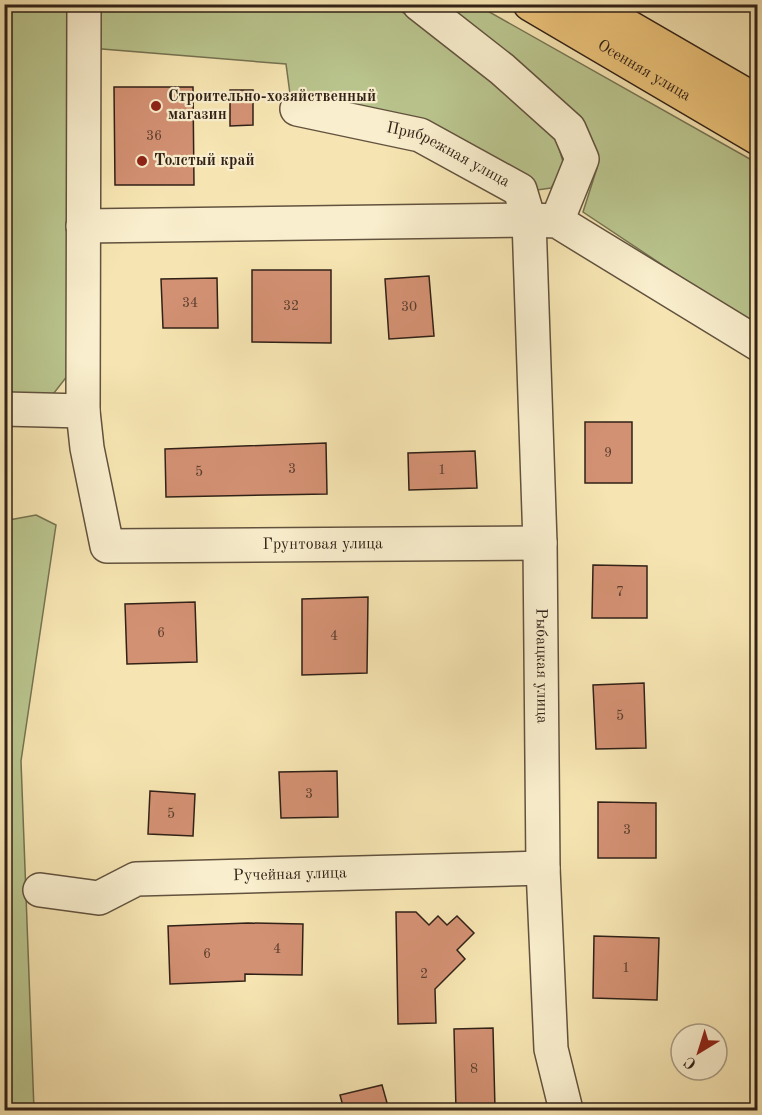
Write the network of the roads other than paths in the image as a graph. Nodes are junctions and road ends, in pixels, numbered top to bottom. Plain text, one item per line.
1 (84, 4) edge
2 (419, 4) edge
3 (530, 4) edge
4 (589, 4) edge
5 (758, 102) edge
6 (297, 109) dead end
7 (758, 138) edge
8 (543, 220) junction
9 (83, 226) junction
10 (758, 344) edge
11 (4, 409) edge
12 (82, 411) junction
13 (540, 543) junction
14 (543, 868) junction
15 (40, 890) dead end
16 (566, 1110) edge

1 - 9 street
2 - 8 street
3 - 7 main road, Осенняя улица
4 - 5 main road, Осенняя улица
6 - 8 street, Прибрежная улица
8 - 9 street
8 - 10 street
8 - 13 street, Рыбацкая улица
9 - 12 street
11 - 12 street
12 - 13 street, Грунтовая улица
13 - 14 street, Рыбацкая улица
14 - 15 street, Ручейная улица
14 - 16 street, Рыбацкая улица

